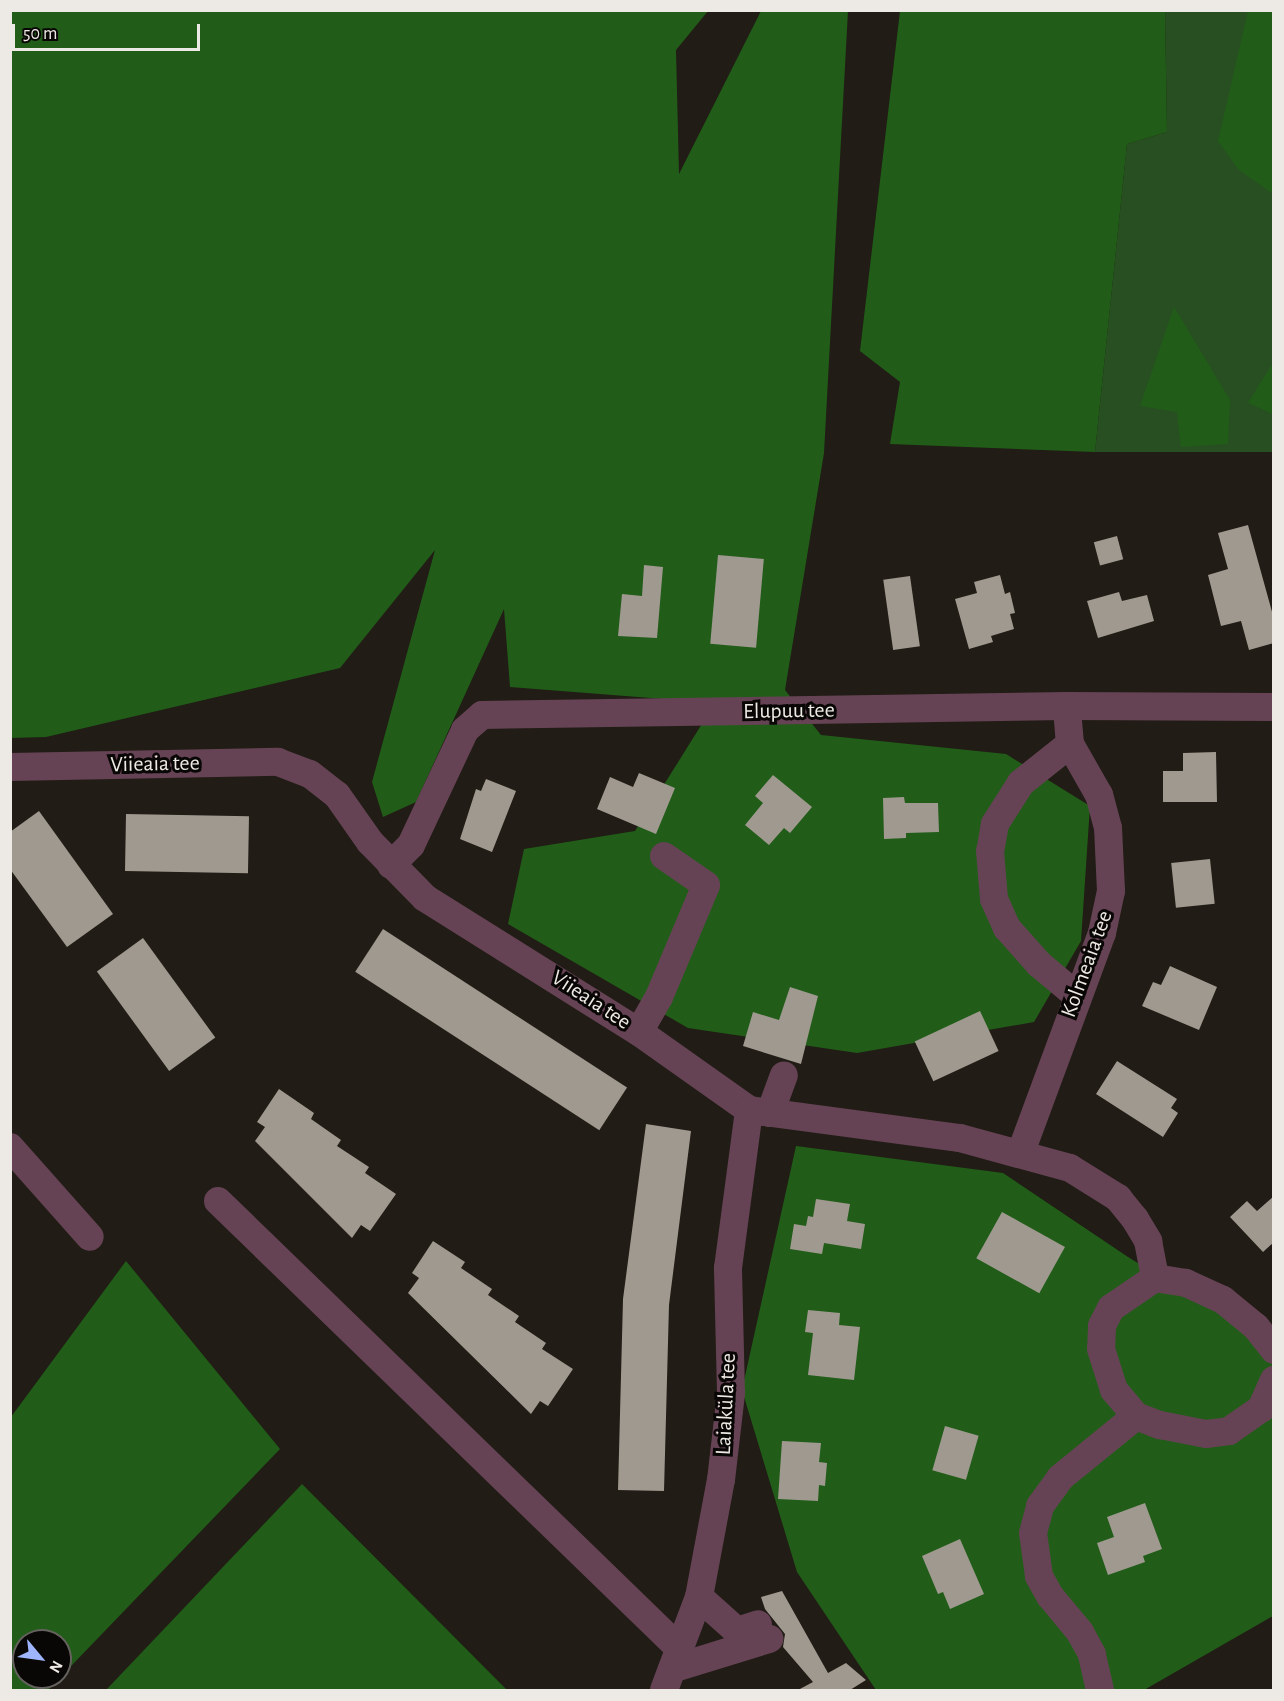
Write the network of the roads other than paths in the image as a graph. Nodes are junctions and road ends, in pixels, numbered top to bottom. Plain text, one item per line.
1 (1067, 706) junction
2 (1274, 707) edge
3 (1070, 744) junction
4 (10, 767) edge
5 (664, 856) dead end
6 (392, 865) junction
7 (1076, 995) junction
8 (639, 1032) junction
9 (784, 1075) dead end
10 (760, 1111) junction
11 (10, 1147) edge
12 (1021, 1152) junction
13 (218, 1201) dead end
14 (90, 1237) dead end
15 (1155, 1278) junction
16 (1274, 1350) edge
17 (1274, 1380) edge
18 (1136, 1416) junction
19 (699, 1597) junction
20 (672, 1669) edge
21 (1100, 1690) edge

1 - 2 street, Elupuu tee
1 - 3 street, Kolmeaia tee
1 - 6 street, Elupuu tee
3 - 7 street, Kolmeaia tee
3 - 7 street
4 - 6 street, Viieaia tee
5 - 8 street
6 - 8 street, Viieaia tee
7 - 12 street, Kolmeaia tee
8 - 10 street, Viieaia tee
9 - 10 street, Laiaküla tee
10 - 12 street, Viieaia tee
10 - 19 street, Laiaküla tee
11 - 14 street
12 - 15 street, Viieaia tee
13 - 20 street
15 - 16 street
15 - 18 street
17 - 18 street
18 - 21 street
19 - 20 street, Laiaküla tee
19 - 20 street

